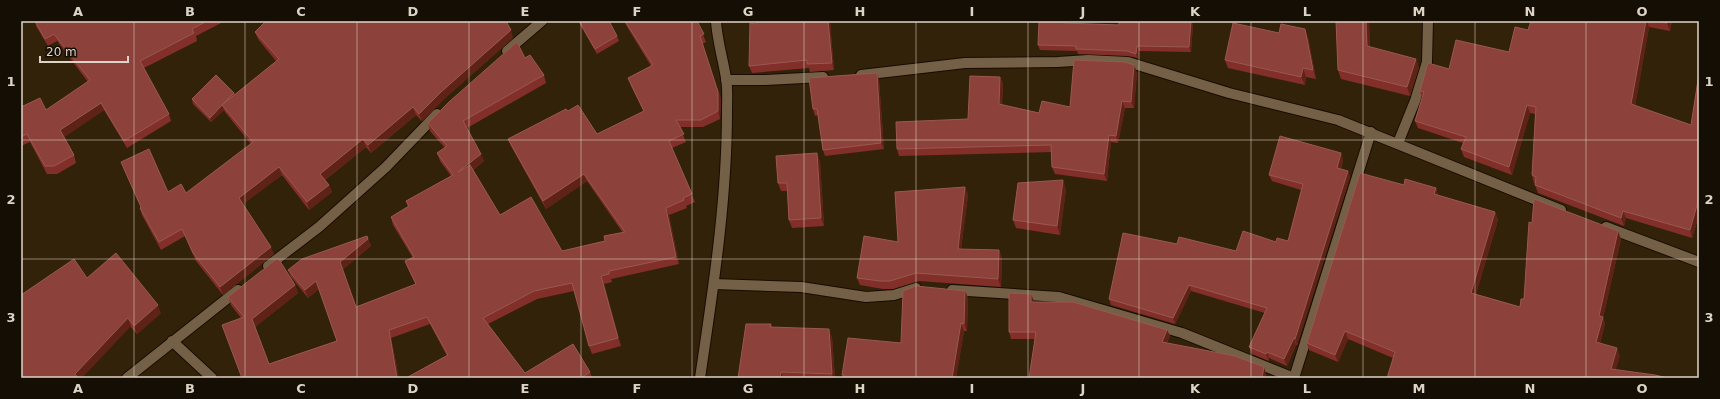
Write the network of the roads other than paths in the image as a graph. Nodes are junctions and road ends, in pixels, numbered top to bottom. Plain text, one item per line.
1 (542, 21) edge
2 (716, 21) edge
3 (1428, 21) edge
4 (499, 58) edge
5 (850, 76) edge
6 (834, 77) edge
7 (726, 80) junction
8 (443, 109) edge
9 (1371, 132) junction
10 (1398, 143) junction
11 (1571, 214) edge
12 (1599, 224) edge
13 (1699, 262) edge
14 (258, 274) edge
15 (245, 284) edge
16 (714, 284) junction
17 (925, 288) edge
18 (941, 289) edge
19 (172, 341) junction
20 (127, 378) edge
21 (212, 378) edge
22 (700, 378) edge
23 (1294, 378) edge

1 - 4 street
2 - 7 street
3 - 10 street
5 - 9 street
6 - 7 street
7 - 16 street
8 - 14 street
9 - 10 street
9 - 23 street
10 - 11 street
12 - 13 street
15 - 19 street
16 - 17 street
16 - 22 street
18 - 23 street
19 - 20 street
19 - 21 street

